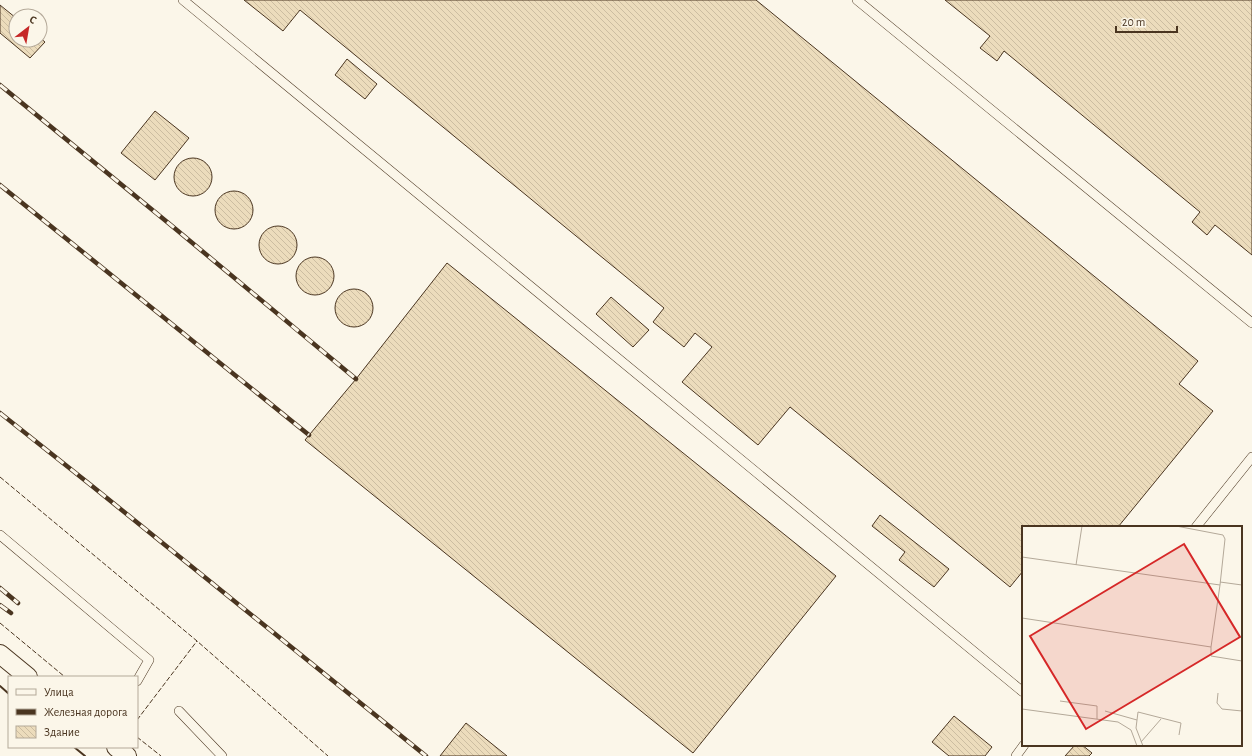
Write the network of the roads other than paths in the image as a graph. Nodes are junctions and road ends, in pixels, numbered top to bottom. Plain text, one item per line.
1 (183, 0) edge
2 (857, 0) edge
3 (1252, 323) edge
4 (1252, 458) edge
5 (1197, 526) edge
6 (0, 535) edge
7 (0, 654) edge
8 (27, 676) edge
9 (138, 679) edge
10 (1022, 691) edge
11 (179, 711) dead end
12 (1023, 746) edge
13 (117, 748) edge
14 (127, 756) edge
15 (222, 756) edge
16 (1016, 756) edge

1 - 10 lane
2 - 3 lane
4 - 5 lane
6 - 9 lane
7 - 8 street
11 - 15 lane
12 - 16 lane
13 - 14 street

